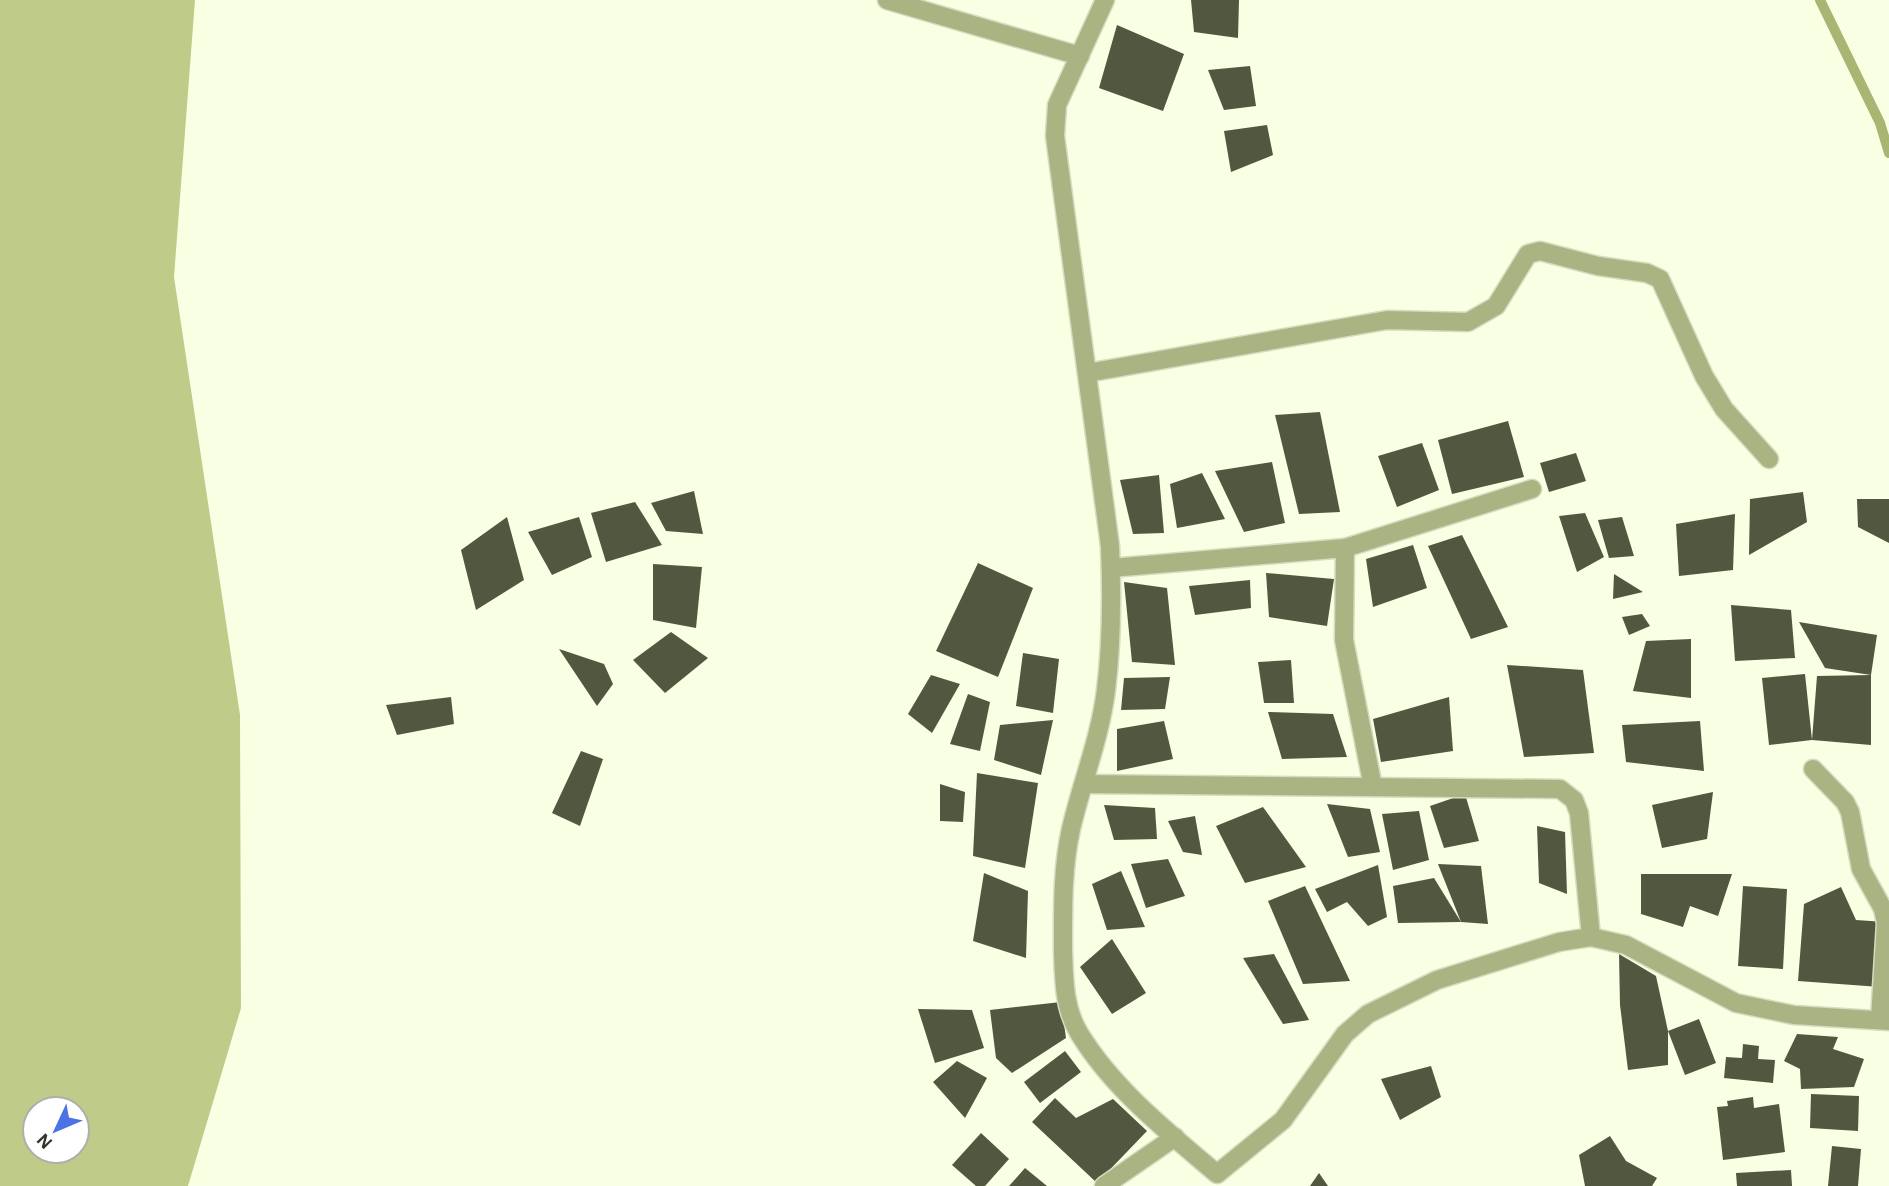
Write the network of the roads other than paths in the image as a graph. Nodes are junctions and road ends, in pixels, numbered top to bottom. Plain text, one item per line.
1 (887, 0) edge
2 (1105, 0) edge
3 (1080, 56) junction
4 (1087, 373) junction
5 (1769, 459) dead end
6 (1532, 489) dead end
7 (1345, 548) junction
8 (1111, 568) junction
9 (1813, 769) dead end
10 (1084, 784) junction
11 (1373, 788) junction
12 (1591, 937) junction
13 (1884, 1021) edge
14 (1175, 1137) junction
15 (1223, 1180) edge
16 (1104, 1186) edge

1 - 3 street
2 - 3 street
3 - 4 street
4 - 5 street
4 - 8 street
6 - 7 street
7 - 8 street
7 - 11 street
8 - 10 street
9 - 13 street
10 - 11 street
10 - 14 street
11 - 12 street
12 - 13 street
12 - 15 street
14 - 15 street
14 - 16 street

